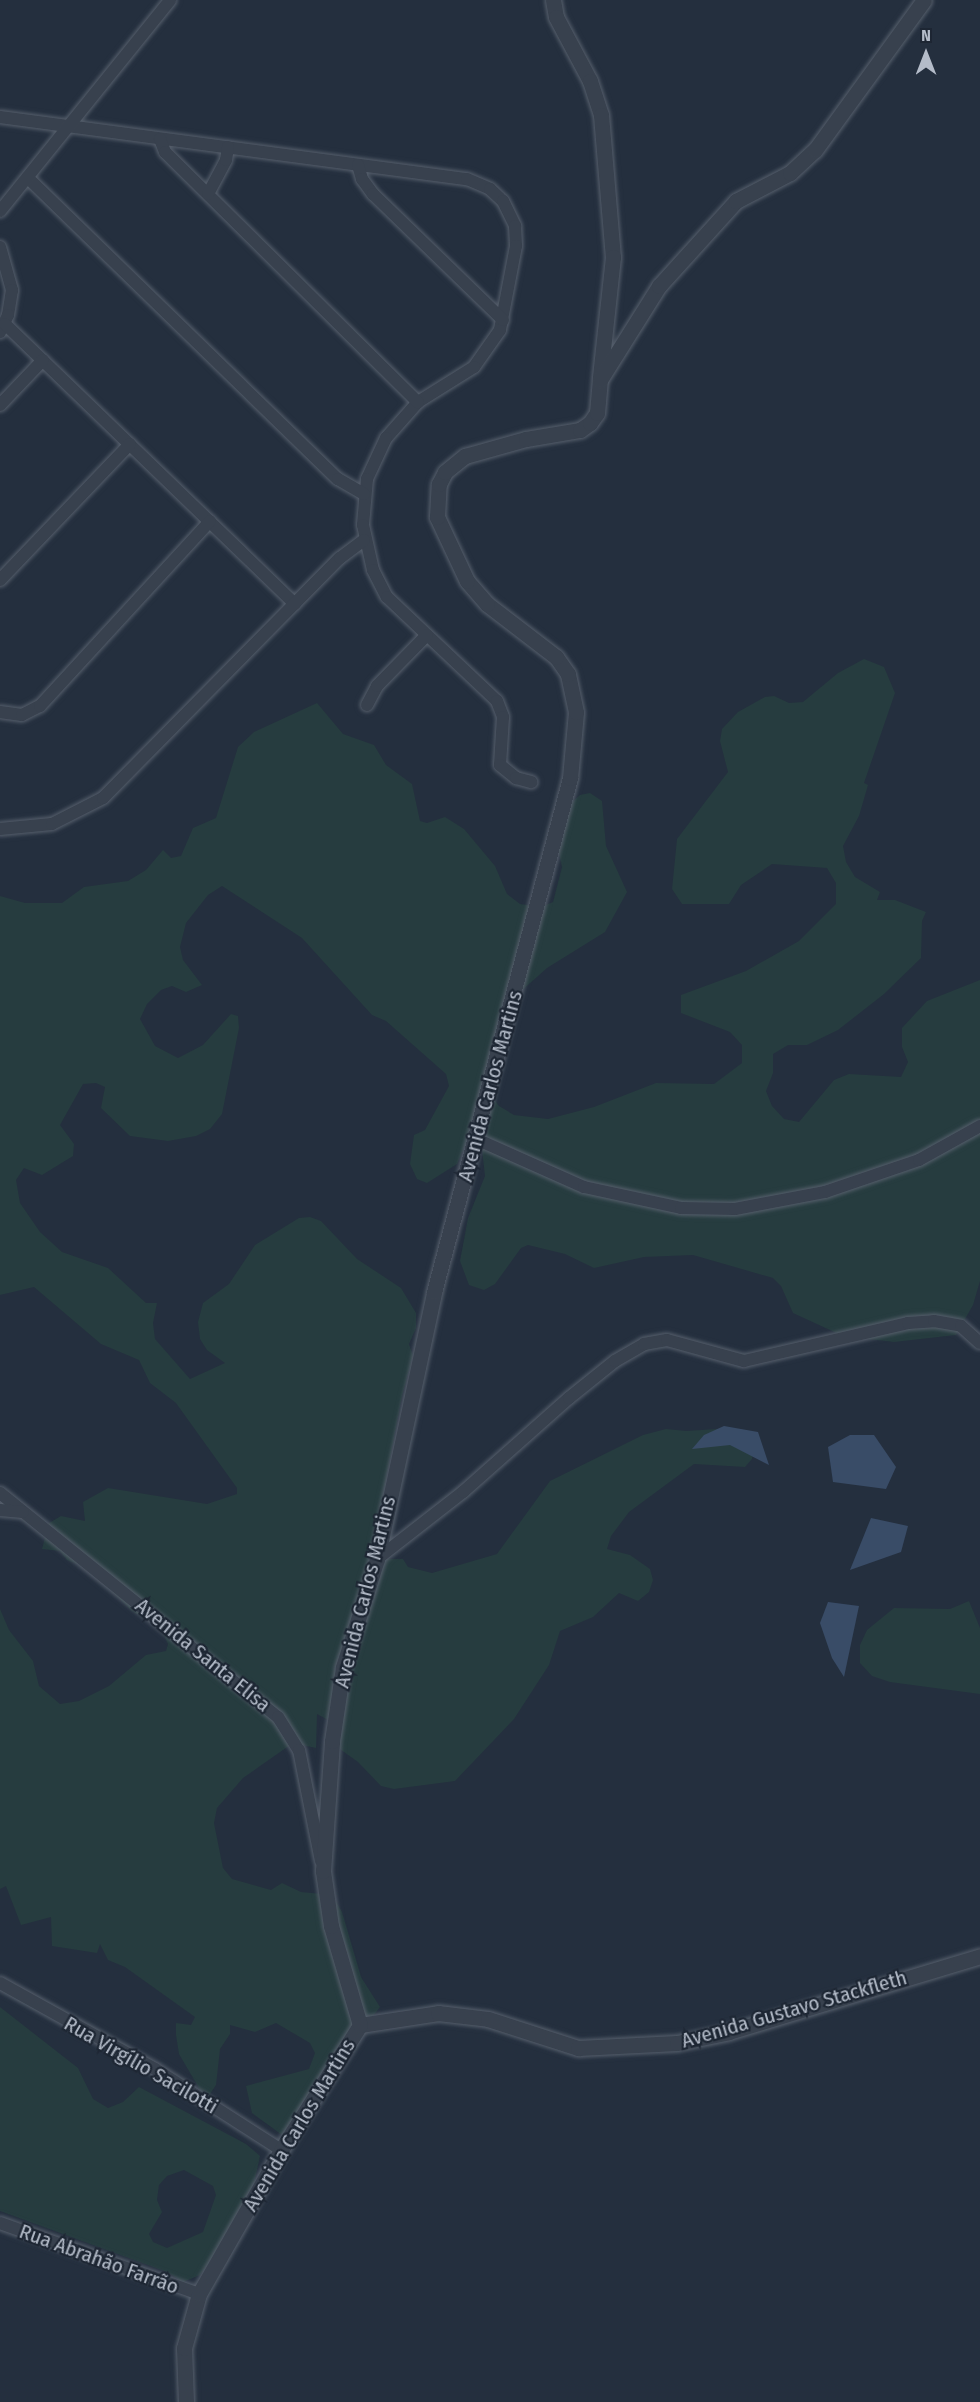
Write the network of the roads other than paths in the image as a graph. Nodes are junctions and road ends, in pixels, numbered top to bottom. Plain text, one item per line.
1 (170, 0) edge
2 (553, 0) edge
3 (924, 0) edge
4 (0, 117) edge
5 (71, 127) junction
6 (160, 139) junction
7 (228, 147) junction
8 (358, 165) junction
9 (28, 178) junction
10 (208, 194) junction
11 (0, 211) edge
12 (0, 247) edge
13 (503, 320) junction
14 (3, 328) edge
15 (43, 360) junction
16 (600, 380) junction
17 (418, 402) junction
18 (0, 405) edge
19 (130, 444) junction
20 (364, 494) junction
21 (210, 521) junction
22 (364, 540) junction
23 (0, 580) edge
24 (295, 604) junction
25 (427, 634) junction
26 (367, 705) dead end
27 (0, 712) edge
28 (531, 782) dead end
29 (0, 829) edge
30 (980, 1126) edge
31 (476, 1139) junction
32 (980, 1343) edge
33 (0, 1493) edge
34 (0, 1510) edge
35 (23, 1512) junction
36 (377, 1559) junction
37 (323, 1871) junction
38 (980, 1956) edge
39 (0, 1983) edge
40 (360, 2025) junction
41 (281, 2150) junction
42 (0, 2223) edge
43 (199, 2294) junction
44 (186, 2402) edge

1 - 5 street
2 - 16 street
3 - 16 street, Avenida Carlos Martins
4 - 5 street
5 - 6 street
5 - 9 street
6 - 7 street
6 - 10 street
7 - 8 street
7 - 10 street
8 - 13 street
8 - 13 street
9 - 11 street
9 - 20 street
10 - 17 street
12 - 14 street
13 - 17 street
14 - 15 street
15 - 18 street
15 - 19 street
16 - 31 street, Avenida Carlos Martins
17 - 20 street
19 - 21 street
19 - 23 street
20 - 22 street
21 - 24 street
21 - 27 street
22 - 24 street
22 - 25 street
24 - 29 street
25 - 26 street
25 - 28 street
30 - 31 street
31 - 36 street, Avenida Carlos Martins
32 - 36 street
33 - 35 street, Avenida Santa Elisa
34 - 35 street
35 - 37 street, Avenida Santa Elisa
36 - 37 street, Avenida Carlos Martins
37 - 40 street, Avenida Carlos Martins
38 - 40 street, Avenida Gustavo Stackfleth
39 - 41 street, Rua Virgílio Sacilotti
40 - 41 street, Avenida Carlos Martins
41 - 43 street, Avenida Carlos Martins
42 - 43 street, Rua Abrahão Farrão
43 - 44 street, Avenida Carlos Martins

